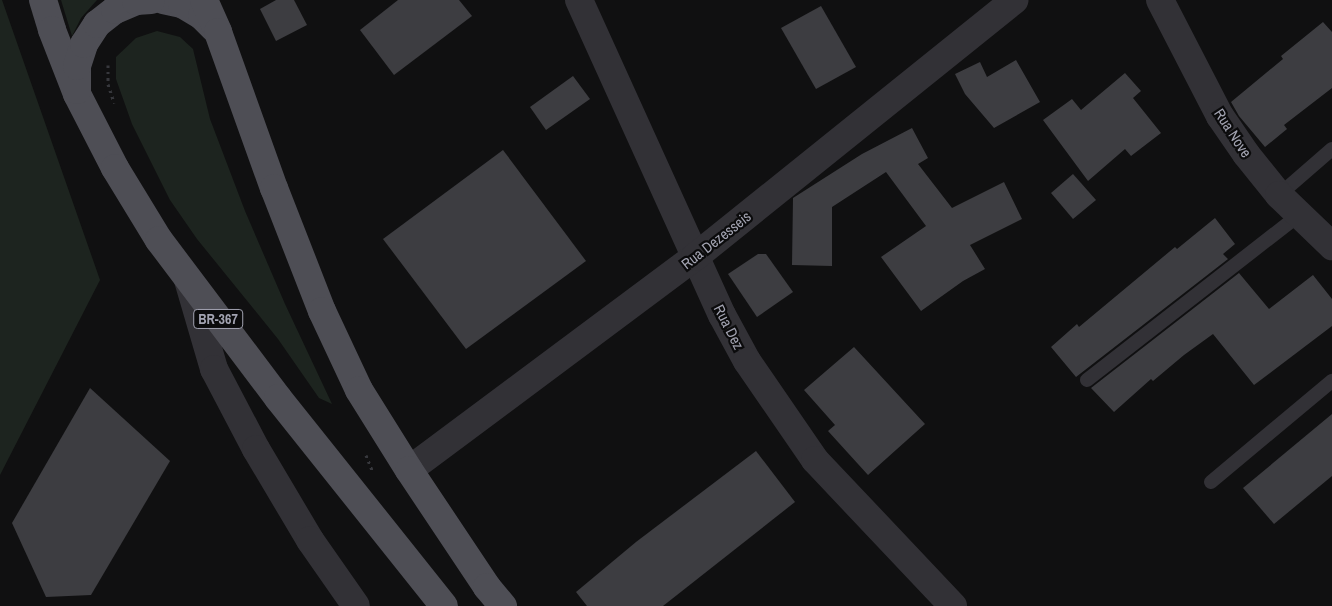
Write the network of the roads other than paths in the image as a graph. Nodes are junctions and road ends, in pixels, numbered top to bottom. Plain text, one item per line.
1 (43, 0) edge
2 (151, 0) edge
3 (163, 0) edge
4 (204, 0) edge
5 (579, 0) edge
6 (1015, 0) edge
7 (1160, 0) edge
8 (218, 32) junction
9 (77, 94) junction
10 (1332, 149) edge
11 (1279, 195) junction
12 (1300, 214) junction
13 (1332, 246) edge
14 (695, 257) junction
15 (188, 280) junction
16 (1087, 380) dead end
17 (1332, 381) edge
18 (409, 470) junction
19 (1211, 482) dead end
20 (356, 606) edge
21 (444, 606) edge
22 (503, 606) edge
23 (952, 606) edge

1 - 9 main road, BR-367
2 - 9 main road, BR-367
3 - 8 main road
4 - 8 main road
5 - 14 street, Rua Dez
6 - 14 street, Rua Dezesseis
7 - 11 street, Rua Nove
8 - 18 main road
9 - 15 main road, BR-367
10 - 11 lane
11 - 12 street, Rua Nove
12 - 13 street, Rua Nove
12 - 16 lane
14 - 18 street, Rua Dezesseis
14 - 23 street, Rua Dez
15 - 20 street
15 - 21 main road, BR-367
17 - 19 lane
18 - 22 main road

